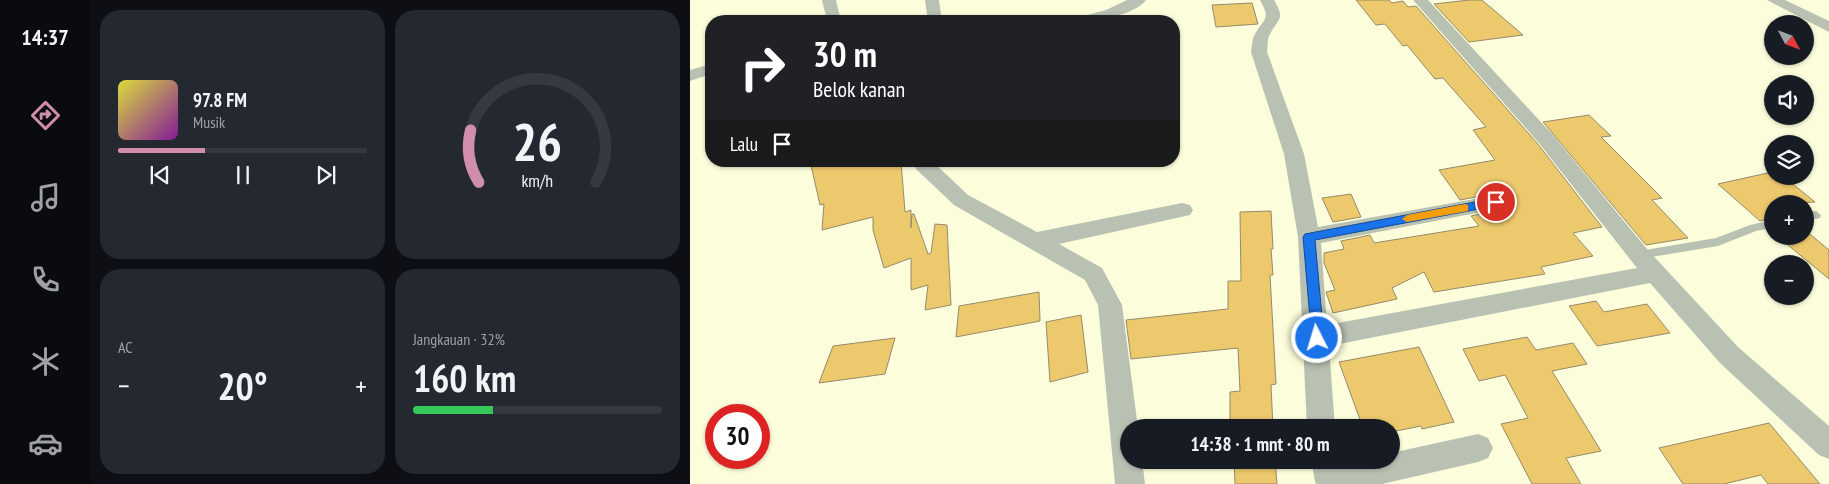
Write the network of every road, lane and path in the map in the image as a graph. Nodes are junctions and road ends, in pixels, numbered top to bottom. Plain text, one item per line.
1 (829, 0) edge
2 (932, 0) edge
3 (1139, 0) edge
4 (1267, 0) edge
5 (1420, 0) edge
6 (1774, 0) edge
7 (833, 15) edge
8 (934, 15) edge
9 (1104, 15) edge
10 (1829, 27) edge
11 (705, 71) edge
12 (690, 76) edge
13 (926, 167) edge
14 (1496, 202) dead end
15 (1182, 210) dead end
16 (1764, 226) edge
17 (1309, 237) junction
18 (1035, 242) junction
19 (1639, 255) junction
20 (1655, 273) junction
21 (1317, 338) junction
22 (1321, 419) edge
23 (1829, 446) edge
24 (1478, 448) dead end
25 (1329, 475) edge
26 (1130, 484) edge

1 - 7 street
2 - 8 street
3 - 9 street
4 - 17 street
5 - 19 street
6 - 10 street
11 - 12 street
13 - 18 street
14 - 17 street
15 - 18 street
16 - 19 lane
17 - 21 street
18 - 26 street
19 - 20 street
20 - 21 street
20 - 23 street
21 - 22 street
24 - 25 street

